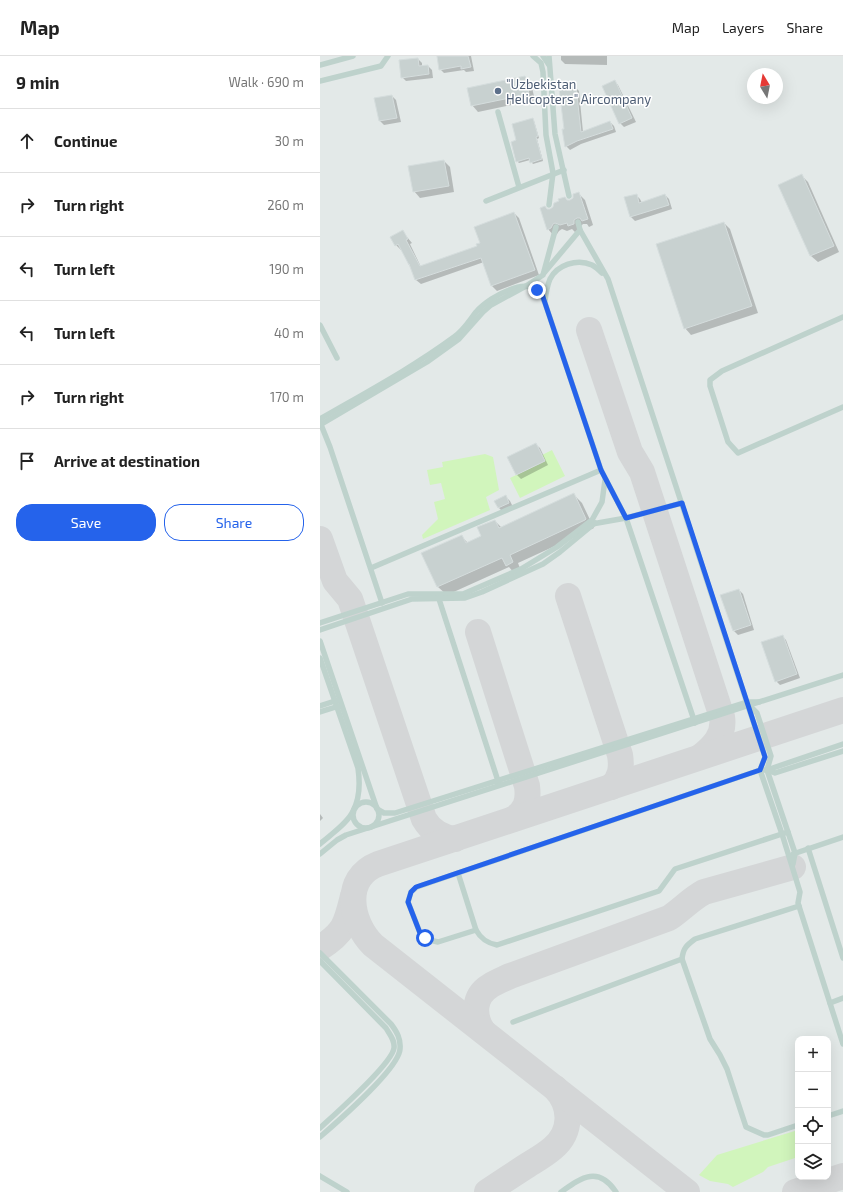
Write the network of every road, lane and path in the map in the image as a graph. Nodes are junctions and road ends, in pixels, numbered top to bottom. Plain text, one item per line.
1 (353, 56) edge
2 (388, 56) edge
3 (533, 56) edge
4 (543, 56) edge
5 (549, 56) edge
6 (320, 65) edge
7 (549, 65) junction
8 (320, 81) edge
9 (498, 112) dead end
10 (564, 170) junction
11 (553, 173) junction
12 (519, 187) junction
13 (569, 196) dead end
14 (486, 201) dead end
15 (550, 204) dead end
16 (578, 222) dead end
17 (556, 227) dead end
18 (580, 230) junction
19 (564, 265) junction
20 (543, 275) junction
21 (608, 279) junction
22 (526, 286) junction
23 (545, 303) junction
24 (843, 317) edge
25 (320, 325) edge
26 (337, 358) dead end
27 (843, 408) edge
28 (320, 422) edge
29 (601, 470) junction
30 (605, 480) junction
31 (602, 502) junction
32 (682, 503) junction
33 (626, 518) junction
34 (595, 523) junction
35 (583, 527) junction
36 (371, 568) junction
37 (438, 597) junction
38 (382, 603) junction
39 (320, 623) edge
40 (320, 630) edge
41 (320, 641) edge
42 (320, 658) edge
43 (843, 676) edge
44 (338, 703) junction
45 (748, 704) junction
46 (320, 706) edge
47 (320, 712) edge
48 (694, 721) junction
49 (843, 744) edge
50 (843, 751) edge
51 (760, 770) junction
52 (767, 770) junction
53 (498, 783) junction
54 (377, 809) junction
55 (353, 812) junction
56 (369, 828) junction
57 (785, 833) junction
58 (843, 837) edge
59 (320, 844) edge
60 (808, 848) junction
61 (795, 853) junction
62 (320, 854) edge
63 (789, 855) junction
64 (792, 867) junction
65 (458, 873) junction
66 (799, 906) junction
67 (476, 930) junction
68 (320, 953) edge
69 (843, 958) edge
70 (682, 959) junction
71 (320, 961) edge
72 (843, 998) edge
73 (830, 1003) junction
74 (513, 1022) dead end
75 (843, 1044) edge
76 (843, 1111) edge
77 (831, 1115) edge
78 (795, 1126) edge
79 (320, 1128) edge
80 (320, 1137) edge
81 (320, 1176) edge
82 (347, 1192) edge
83 (561, 1192) edge
84 (616, 1192) edge

1 - 6 lane
2 - 8 lane
3 - 11 lane
4 - 7 lane
5 - 7 lane
7 - 10 lane
9 - 12 lane
10 - 11 lane
10 - 13 lane
11 - 12 lane
11 - 15 lane
12 - 14 lane
16 - 18 lane
17 - 20 lane
18 - 20 lane
18 - 21 lane
19 - 20 lane
19 - 21 lane
19 - 23 lane
20 - 22 lane
21 - 32 lane
22 - 23 lane
22 - 28 lane
23 - 29 lane
24 - 27 lane
25 - 26 lane
28 - 36 lane
29 - 30 lane
29 - 36 lane
30 - 31 lane
30 - 33 lane
31 - 34 lane
31 - 35 lane
32 - 33 lane
32 - 45 lane
33 - 34 lane
33 - 48 lane
34 - 35 lane
34 - 37 lane
35 - 37 lane
36 - 38 lane
37 - 38 lane
37 - 40 lane
37 - 53 lane
38 - 39 lane
41 - 44 lane
42 - 44 lane
43 - 45 lane
44 - 46 lane
44 - 47 lane
44 - 54 lane
44 - 55 lane
45 - 48 lane
45 - 51 lane
45 - 52 lane
48 - 53 lane
49 - 52 lane
50 - 52 lane
51 - 52 lane
51 - 57 lane
51 - 65 lane
52 - 57 lane
53 - 54 lane
53 - 56 lane
54 - 55 lane
54 - 56 lane
55 - 56 lane
55 - 59 lane
56 - 62 lane
57 - 61 lane
57 - 63 lane
57 - 67 lane
58 - 60 lane
60 - 61 lane
60 - 69 lane
61 - 63 lane
61 - 64 lane
63 - 64 lane
64 - 66 lane
65 - 67 lane
65 - 67 lane
66 - 70 lane
66 - 73 lane
68 - 80 lane
70 - 74 lane
70 - 78 lane
71 - 79 lane
72 - 73 lane
73 - 75 lane
76 - 77 lane
81 - 82 lane
83 - 84 lane

